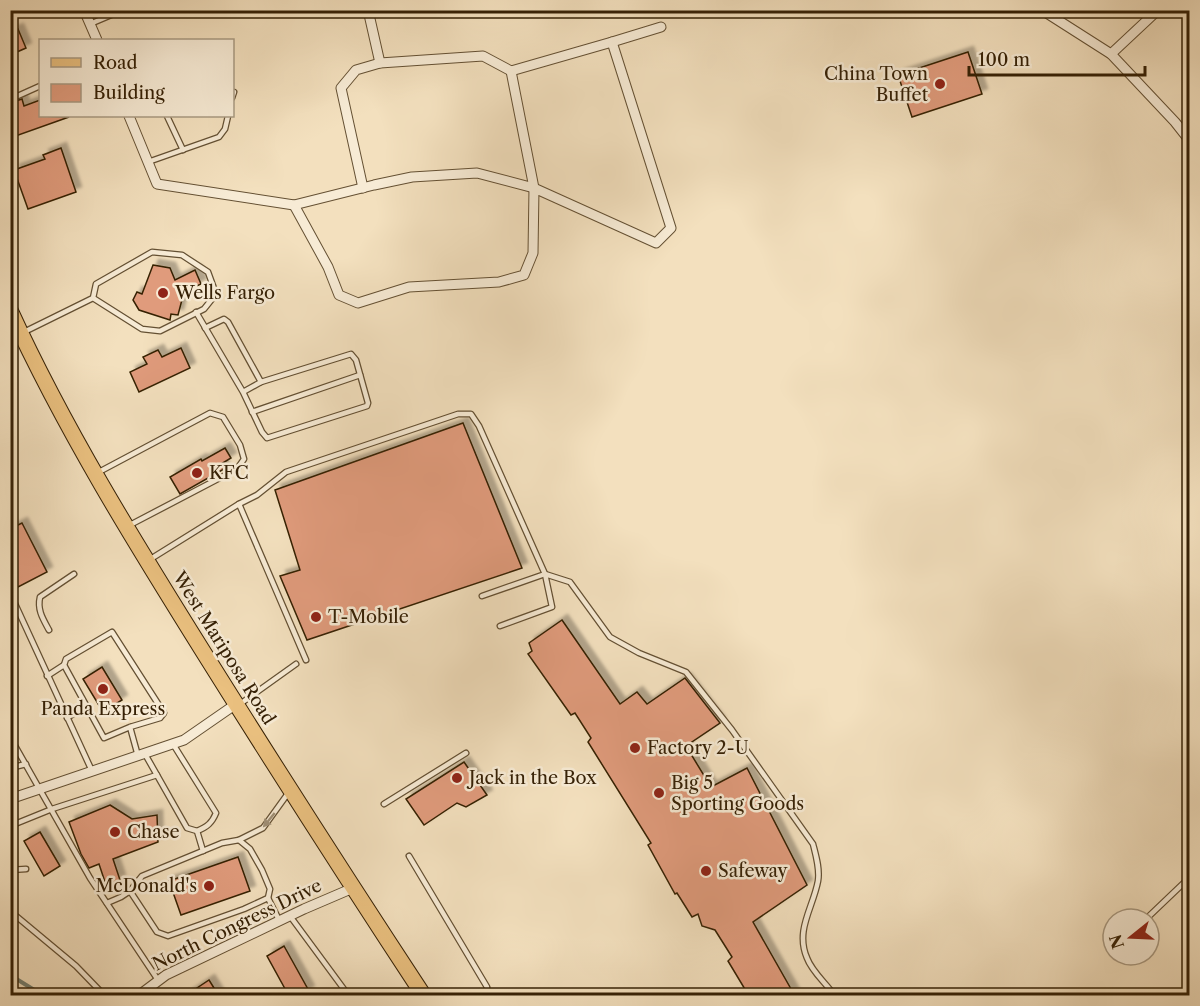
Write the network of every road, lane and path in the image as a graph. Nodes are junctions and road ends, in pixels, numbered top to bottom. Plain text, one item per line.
1 (84, 10) edge
2 (123, 10) edge
3 (368, 10) edge
4 (1042, 10) edge
5 (1158, 10) edge
6 (90, 24) junction
7 (661, 27) dead end
8 (97, 39) edge
9 (612, 42) junction
10 (1111, 54) junction
11 (380, 63) junction
12 (511, 71) junction
13 (39, 86) edge
14 (11, 99) edge
15 (130, 117) edge
16 (167, 117) edge
17 (228, 117) edge
18 (1190, 141) edge
19 (183, 150) junction
20 (148, 162) junction
21 (363, 188) junction
22 (534, 188) junction
23 (294, 205) junction
24 (93, 298) junction
25 (10, 310) edge
26 (196, 312) junction
27 (205, 328) junction
28 (21, 333) junction
29 (360, 375) junction
30 (261, 381) junction
31 (243, 392) junction
32 (252, 412) junction
33 (94, 474) junction
34 (239, 504) junction
35 (125, 528) junction
36 (146, 561) junction
37 (74, 574) dead end
38 (545, 574) junction
39 (10, 593) edge
40 (482, 596) dead end
41 (500, 626) dead end
42 (49, 630) dead end
43 (306, 660) dead end
44 (296, 663) dead end
45 (64, 665) junction
46 (47, 676) junction
47 (86, 705) junction
48 (236, 705) junction
49 (67, 718) junction
50 (130, 727) junction
51 (10, 737) edge
52 (173, 744) junction
53 (466, 753) dead end
54 (142, 755) junction
55 (26, 764) junction
56 (10, 768) edge
57 (92, 772) junction
58 (158, 775) junction
59 (40, 789) junction
60 (291, 790) junction
61 (10, 799) edge
62 (384, 804) dead end
63 (52, 809) junction
64 (10, 826) edge
65 (197, 831) junction
66 (239, 840) junction
67 (203, 851) junction
68 (409, 856) dead end
69 (26, 869) dead end
70 (10, 870) edge
71 (1190, 877) edge
72 (353, 888) junction
73 (130, 891) junction
74 (268, 898) junction
75 (107, 903) junction
76 (1159, 907) edge
77 (10, 911) edge
78 (290, 916) junction
79 (279, 920) junction
80 (158, 980) junction
81 (487, 987) dead end
82 (418, 993) edge
83 (140, 995) edge
84 (105, 996) edge
85 (349, 996) edge
86 (835, 996) edge

1 - 6 street
2 - 6 lane
3 - 11 street
4 - 10 street
5 - 10 street
6 - 8 street
7 - 9 street
9 - 12 street
9 - 22 street
10 - 18 street
11 - 12 street
11 - 21 street
12 - 22 street
13 - 14 lane
15 - 20 street
16 - 19 lane
17 - 19 lane
19 - 20 lane
20 - 23 street
21 - 22 street
21 - 23 street
22 - 23 street
24 - 26 lane
24 - 26 lane
24 - 28 lane
25 - 28 main road, West Mariposa Road
26 - 27 lane
27 - 30 lane
27 - 31 lane
28 - 33 main road, West Mariposa Road
29 - 30 lane
29 - 32 lane
29 - 32 lane
30 - 31 lane
31 - 32 lane
33 - 35 main road, West Mariposa Road
33 - 35 lane
34 - 36 lane
34 - 38 lane
34 - 43 lane
35 - 36 main road, West Mariposa Road
36 - 48 main road, West Mariposa Road
37 - 42 lane
38 - 40 lane
38 - 41 lane
38 - 86 lane
39 - 46 lane
44 - 48 lane
45 - 46 lane
45 - 47 lane
45 - 50 lane
46 - 49 lane
47 - 49 lane
47 - 50 lane
48 - 52 street
48 - 60 main road, West Mariposa Road
49 - 57 lane
50 - 54 lane
51 - 55 lane
52 - 54 street
52 - 65 lane
53 - 62 lane
54 - 57 street
54 - 58 lane
55 - 56 lane
55 - 59 lane
57 - 59 street
58 - 63 lane
58 - 65 lane
59 - 61 street
59 - 63 lane
60 -> 66 lane
60 - 72 main road, West Mariposa Road
63 - 64 lane
63 - 75 lane
65 - 67 lane
66 - 67 lane
66 - 74 lane
67 - 73 lane
68 - 81 lane
69 - 70 lane
71 - 76 lane
72 - 78 street, North Congress Drive
72 - 82 main road, West Mariposa Road
73 - 74 lane
73 - 75 lane
74 - 79 lane
75 - 80 lane
77 - 84 lane
78 - 79 street, North Congress Drive
78 - 85 lane
79 - 80 street, North Congress Drive
80 - 83 street, North Congress Drive

